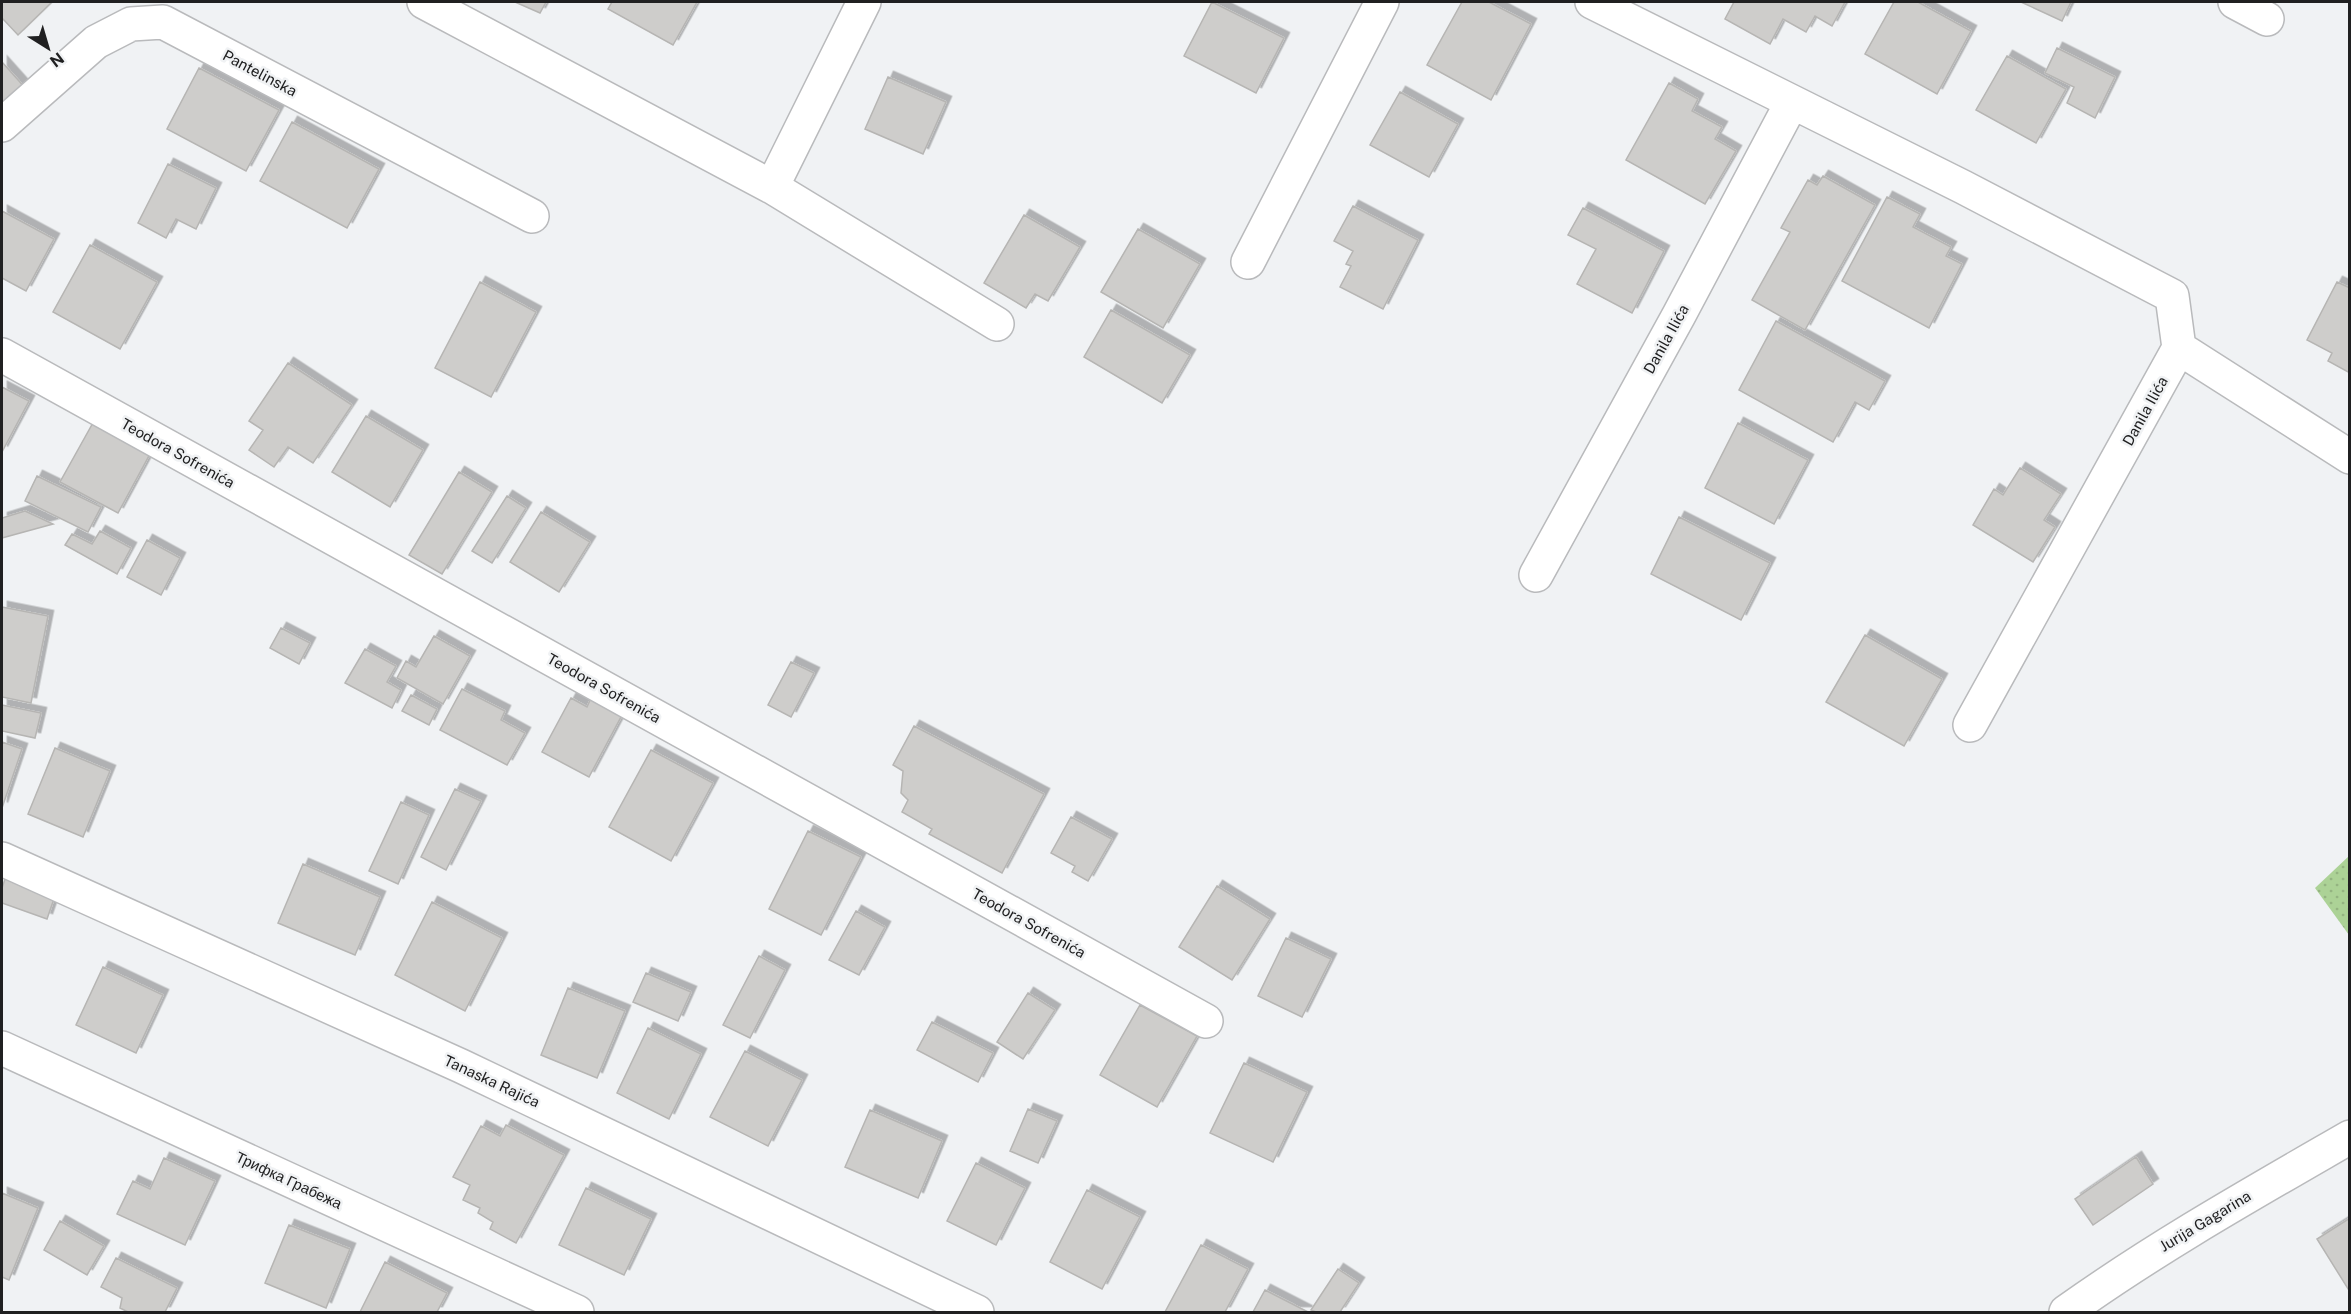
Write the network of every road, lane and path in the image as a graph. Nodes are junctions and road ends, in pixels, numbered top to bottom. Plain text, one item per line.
1 (424, 2) edge
2 (864, 2) edge
3 (1382, 2) edge
4 (1592, 2) edge
5 (2235, 2) edge
6 (2267, 19) dead end
7 (1792, 102) junction
8 (2, 125) edge
9 (772, 187) junction
10 (532, 216) dead end
11 (1248, 262) dead end
12 (997, 324) dead end
13 (2179, 348) junction
14 (2, 356) edge
15 (2349, 457) edge
16 (1536, 575) dead end
17 (1970, 725) dead end
18 (2, 859) edge
19 (1206, 1021) dead end
20 (2, 1048) edge
21 (2349, 1137) edge
22 (577, 1312) edge
23 (977, 1312) edge
24 (2066, 1312) edge

1 - 9 street
2 - 9 street
3 - 11 street
4 - 7 street
5 - 6 street
7 - 13 street
7 - 16 street, Danila Ilića
8 - 10 street, Pantelinska
9 - 12 street
13 - 15 street
13 - 17 street, Danila Ilića
14 - 19 street, Teodora Sofrenića
18 - 23 street, Tanaska Rajića
20 - 22 street, Трифка Грабежа
21 - 24 street, Jurija Gagarina

